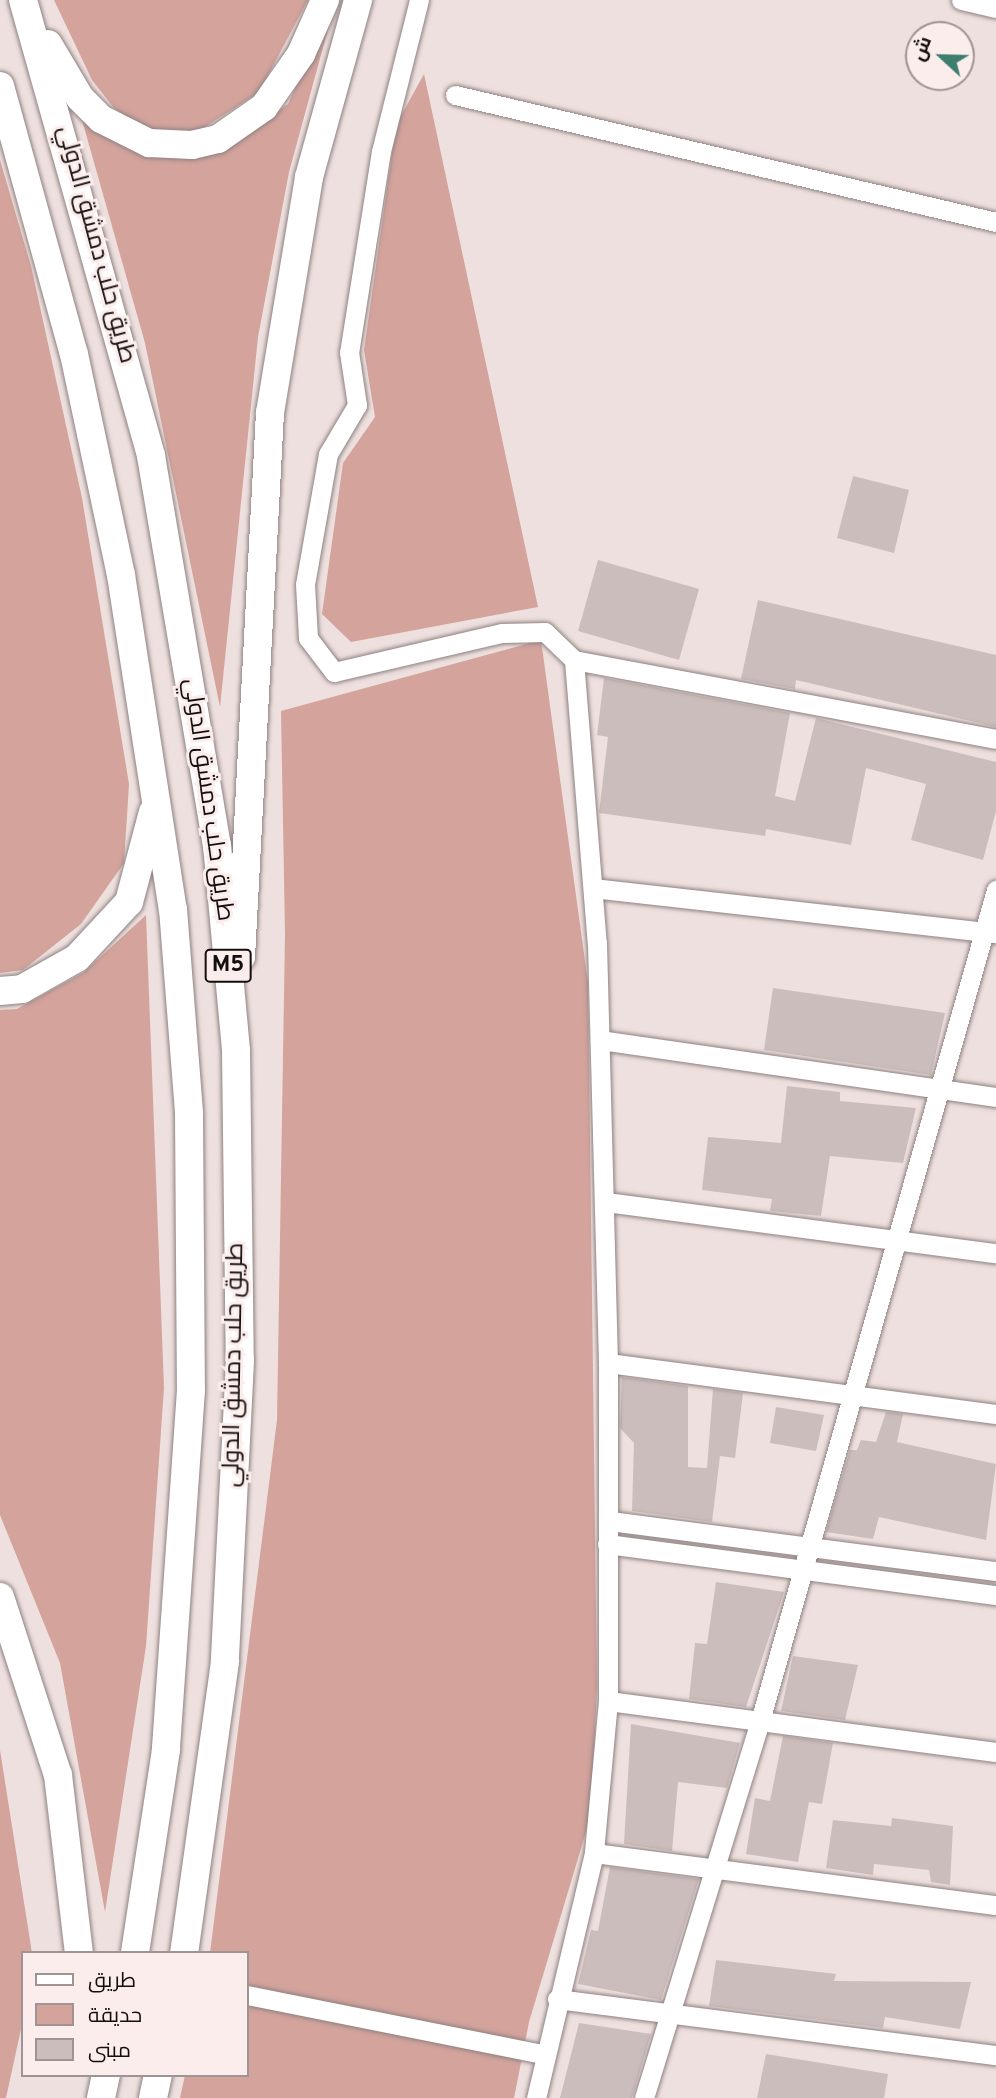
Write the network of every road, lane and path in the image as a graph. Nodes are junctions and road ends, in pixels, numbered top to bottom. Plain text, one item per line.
1 (24, 0) edge
2 (326, 0) edge
3 (358, 0) edge
4 (419, 0) edge
5 (961, 0) edge
6 (996, 8) edge
7 (0, 86) edge
8 (455, 94) dead end
9 (996, 222) edge
10 (574, 660) junction
11 (996, 739) edge
12 (157, 799) junction
13 (593, 888) junction
14 (996, 890) edge
15 (992, 932) edge
16 (0, 991) edge
17 (600, 1040) junction
18 (236, 1051) junction
19 (940, 1089) junction
20 (996, 1097) edge
21 (606, 1202) junction
22 (896, 1240) junction
23 (996, 1253) edge
24 (608, 1363) junction
25 (850, 1395) junction
26 (996, 1414) edge
27 (611, 1521) junction
28 (607, 1544) junction
29 (806, 1546) junction
30 (802, 1567) junction
31 (996, 1571) edge
32 (996, 1595) edge
33 (0, 1597) edge
34 (608, 1701) junction
35 (760, 1721) junction
36 (996, 1752) edge
37 (594, 1853) junction
38 (711, 1868) junction
39 (996, 1905) edge
40 (79, 1951) edge
41 (135, 1951) edge
42 (184, 1951) edge
43 (248, 1994) edge
44 (557, 1999) junction
45 (668, 2013) junction
46 (545, 2055) junction
47 (996, 2055) edge
48 (84, 2077) edge
49 (106, 2077) edge
50 (158, 2077) edge
51 (85, 2098) edge
52 (101, 2098) edge
53 (153, 2098) edge
54 (536, 2098) edge
55 (644, 2098) edge

1 - 2 highway
1 - 18 highway, طريق حلب دمشق الدولي / M5
3 - 18 highway
4 - 10 street
5 - 6 street
7 - 12 highway, طريق حلب دمشق الدولي / M5
8 - 9 street
10 - 11 street
10 - 13 street
12 - 16 highway
12 - 41 highway, طريق حلب دمشق الدولي / M5
13 - 15 street
13 - 17 street
14 - 15 street
15 - 19 street
17 - 19 street
17 - 21 street
18 - 42 highway, طريق حلب دمشق الدولي / M5
19 - 20 street
19 - 22 street
21 - 22 street
21 - 24 street
22 - 23 street
22 - 25 street
24 - 25 street
24 - 27 street
25 - 26 street
25 - 29 street
27 - 28 street
27 - 29 street
28 - 30 street
28 - 34 street
29 - 30 street
29 - 31 street
30 - 32 street
30 - 35 street
33 - 40 highway
34 - 35 street
34 - 37 street
35 - 36 street
35 - 38 street
37 - 38 street
37 - 44 street
38 - 39 street
38 - 45 street
43 - 46 street
44 - 45 street
44 - 46 street
45 - 47 street
45 - 55 street
46 - 54 street
48 - 51 highway
49 - 52 highway
50 - 53 highway

